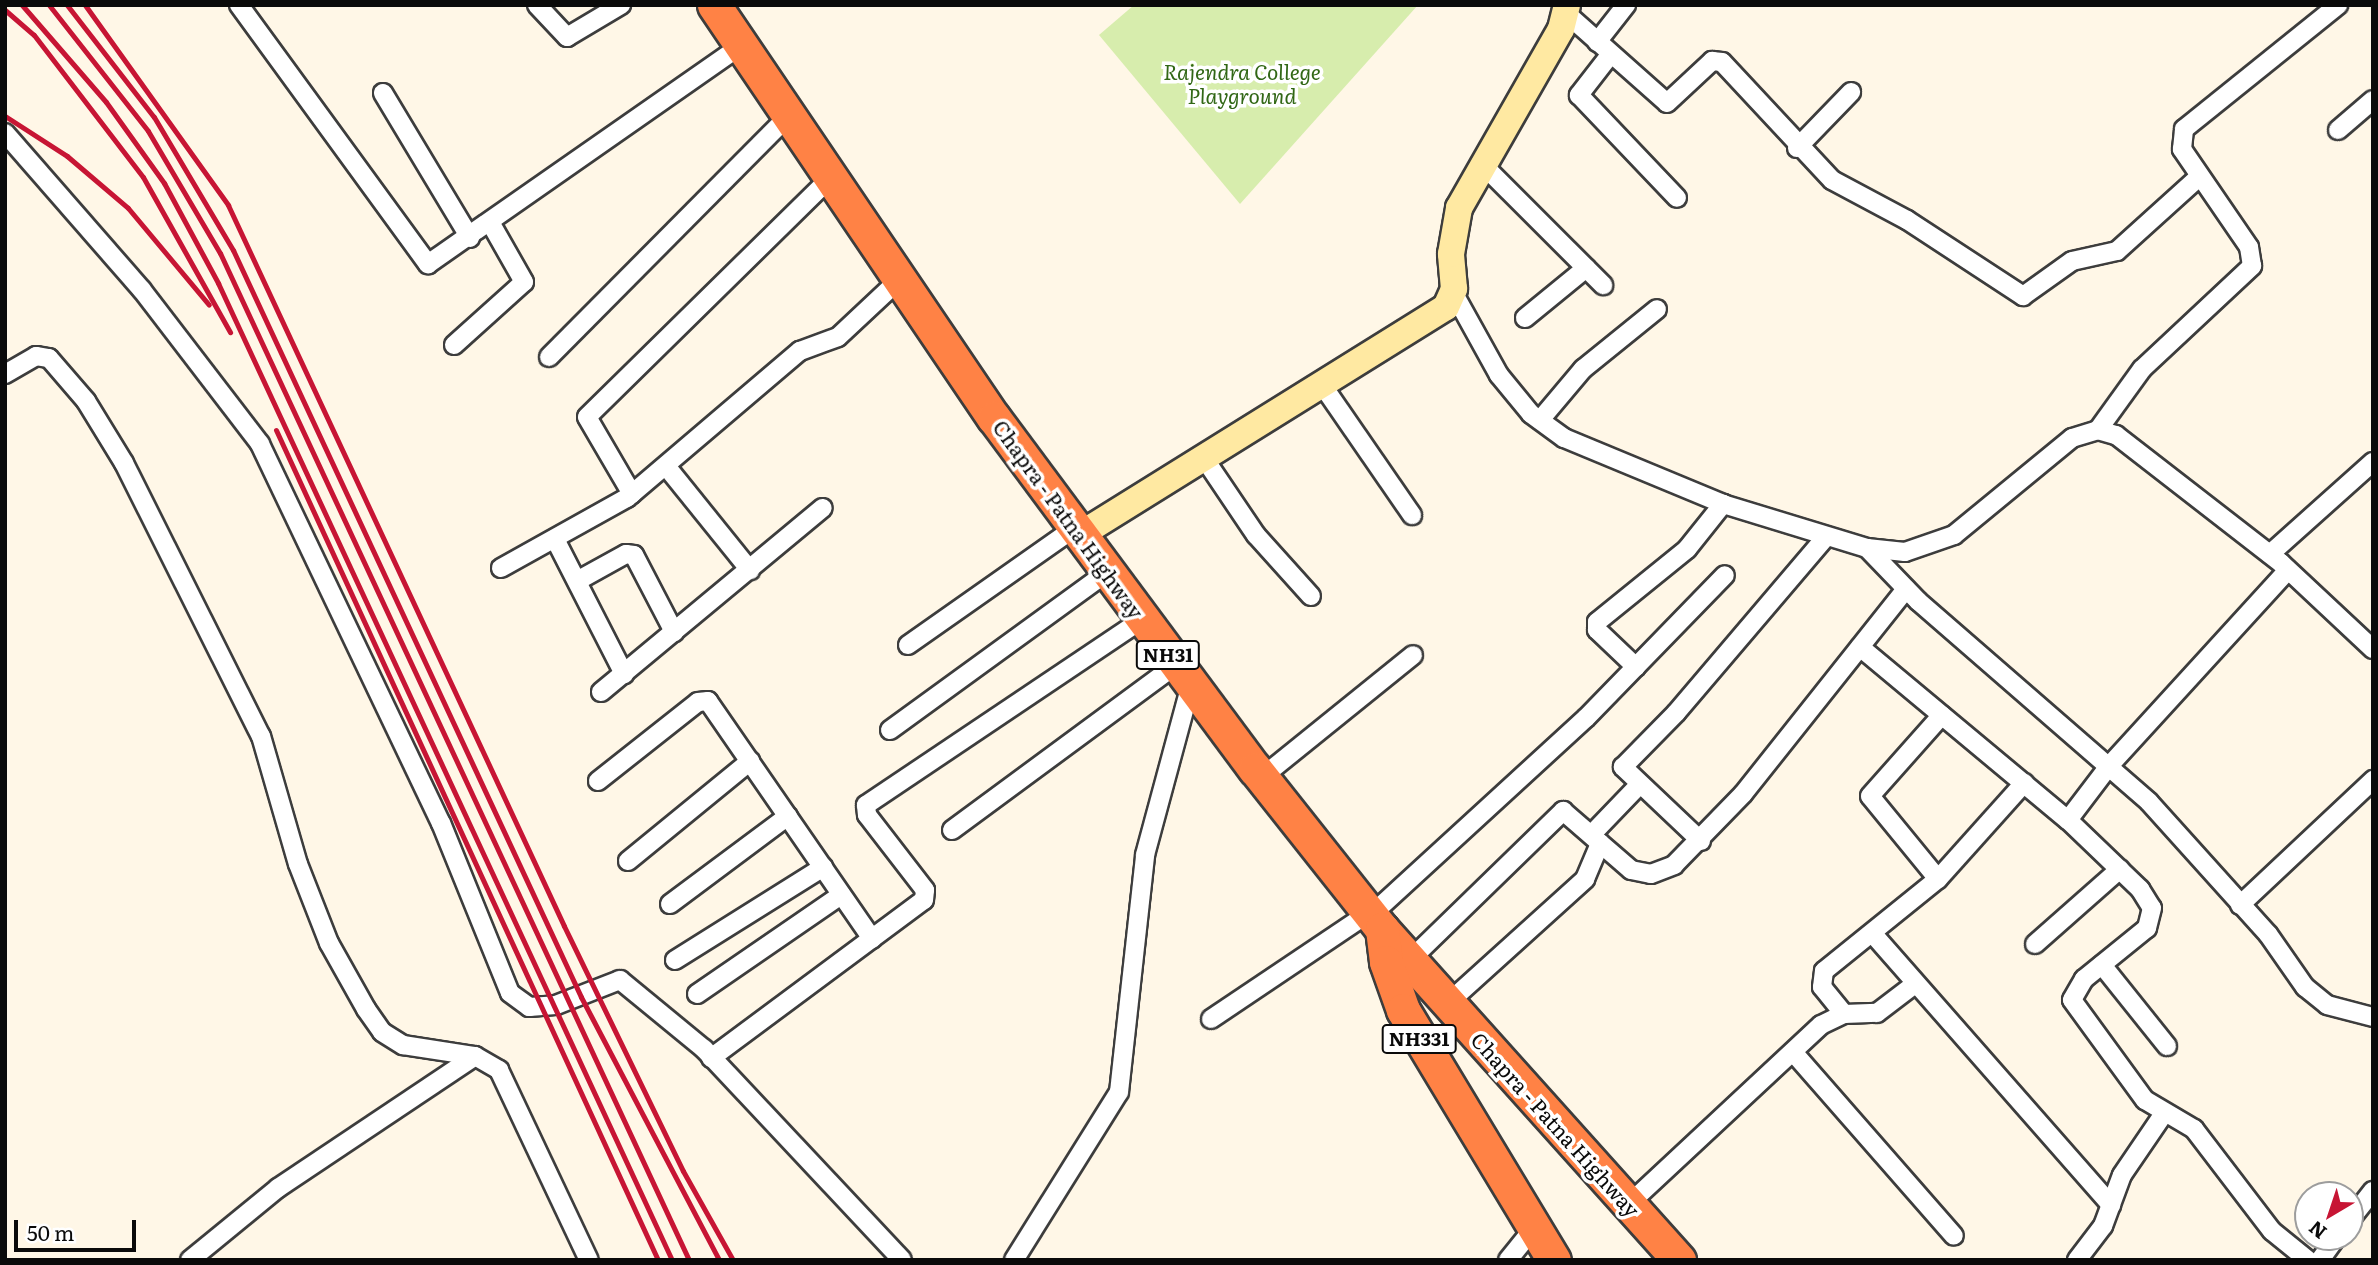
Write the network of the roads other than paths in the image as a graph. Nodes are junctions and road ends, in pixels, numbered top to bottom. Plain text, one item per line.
1 (239, 5) edge
2 (537, 5) edge
3 (621, 5) edge
4 (714, 5) edge
5 (1626, 5) edge
6 (2338, 5) edge
7 (1567, 10) edge
8 (1597, 42) junction
9 (743, 44) junction
10 (1610, 55) junction
11 (1851, 92) dead end
12 (383, 93) dead end
13 (2373, 100) edge
14 (791, 113) junction
15 (2338, 130) dead end
16 (5, 133) edge
17 (1797, 148) junction
18 (1481, 163) junction
19 (832, 176) junction
20 (2199, 177) junction
21 (1677, 198) dead end
22 (491, 224) junction
23 (470, 238) junction
24 (1586, 268) junction
25 (900, 279) junction
26 (1604, 285) dead end
27 (1453, 292) junction
28 (1657, 309) dead end
29 (1525, 318) dead end
30 (454, 345) dead end
31 (549, 357) dead end
32 (5, 374) edge
33 (1322, 386) junction
34 (1540, 420) junction
35 (2098, 430) junction
36 (1204, 458) junction
37 (2373, 462) edge
38 (666, 466) junction
39 (632, 494) junction
40 (1723, 504) junction
41 (823, 508) dead end
42 (1412, 515) dead end
43 (1075, 532) junction
44 (1825, 538) junction
45 (555, 539) junction
46 (1867, 548) junction
47 (2270, 554) junction
48 (501, 568) dead end
49 (750, 570) junction
50 (2288, 570) junction
51 (1106, 573) junction
52 (1725, 575) dead end
53 (576, 581) junction
54 (1906, 589) junction
55 (1311, 596) dead end
56 (1142, 620) junction
57 (674, 632) junction
58 (908, 645) dead end
59 (1860, 648) junction
60 (2373, 649) edge
61 (1413, 655) dead end
62 (1636, 667) junction
63 (624, 674) junction
64 (1183, 675) junction
65 (601, 692) dead end
66 (1942, 715) junction
67 (890, 730) dead end
68 (750, 761) junction
69 (2109, 766) junction
70 (1262, 777) junction
71 (2373, 780) edge
72 (598, 781) dead end
73 (2024, 783) junction
74 (1639, 785) junction
75 (788, 816) junction
76 (2068, 820) junction
77 (952, 830) dead end
78 (1596, 839) junction
79 (1701, 841) junction
80 (628, 860) dead end
81 (823, 867) junction
82 (2120, 869) junction
83 (1938, 879) junction
84 (841, 895) junction
85 (670, 904) dead end
86 (2241, 905) junction
87 (1374, 919) junction
88 (1873, 934) junction
89 (872, 939) junction
90 (2035, 944) dead end
91 (674, 960) dead end
92 (1410, 960) junction
93 (2102, 965) junction
94 (1915, 984) junction
95 (697, 994) dead end
96 (1448, 1003) junction
97 (1844, 1014) junction
98 (2373, 1017) edge
99 (1211, 1020) dead end
100 (2167, 1046) dead end
101 (1793, 1052) junction
102 (475, 1056) junction
103 (712, 1058) junction
104 (1444, 1079) junction
105 (2163, 1115) junction
106 (1629, 1204) junction
107 (2111, 1205) junction
108 (1528, 1235) junction
109 (1954, 1236) dead end
110 (190, 1260) edge
111 (589, 1260) edge
112 (902, 1260) edge
113 (1014, 1260) edge
114 (1508, 1260) edge
115 (1540, 1260) edge
116 (1554, 1260) edge
117 (1569, 1260) edge
118 (1679, 1260) edge
119 (2077, 1260) edge
120 (2308, 1260) edge

1 - 23 street
2 - 3 street
4 - 9 highway, Chapra - Patna Highway / NH31
5 - 8 street
6 - 20 street
7 - 8 street
7 - 18 street
8 - 10 street
9 - 14 highway, Chapra - Patna Highway / NH31
9 - 22 street
10 - 17 street
10 - 21 street
11 - 17 street
12 - 23 street
13 - 15 street
14 - 19 highway, Chapra - Patna Highway / NH31
14 - 31 street
16 - 103 street
17 - 20 street
18 - 24 street
18 - 27 street
19 - 25 highway, Chapra - Patna Highway / NH31
19 - 39 street
20 - 35 street
22 - 23 street
22 - 30 street
24 - 26 street
24 - 29 street
25 - 38 street
25 - 43 highway, Chapra - Patna Highway / NH31
27 - 33 street
27 - 34 street
28 - 34 street
32 - 102 street
33 - 36 street
33 - 42 street
34 - 40 street
35 - 46 street
35 - 47 street
36 - 43 street
36 - 55 street
37 - 47 street
38 - 39 street
38 - 49 street
39 - 45 street
40 - 44 street
40 - 62 street
41 - 49 street
43 - 51 highway, Chapra - Patna Highway / NH31
43 - 58 street
44 - 46 street
44 - 74 street
45 - 48 street
45 - 53 street
46 - 54 street
47 - 50 street
49 - 57 street
50 - 60 street
50 - 69 street
51 - 56 highway, Chapra - Patna Highway / NH31
51 - 67 street
52 - 62 street
53 - 57 street
53 - 63 street
54 - 59 street
54 - 69 street
56 - 64 highway, Chapra - Patna Highway / NH31
56 - 89 street
57 - 63 street
59 - 66 street
59 - 79 street
61 - 70 street
62 - 87 street
63 - 65 street
64 - 70 highway, Chapra - Patna Highway / NH31
64 - 77 street
64 - 113 street
66 - 73 street
66 - 83 street
68 - 72 street
68 - 75 street
68 - 80 street
69 - 76 street
69 - 86 street
70 - 87 highway, Chapra - Patna Highway / NH31
71 - 86 street
73 - 76 street
73 - 83 street
74 - 78 street
74 - 79 street
75 - 81 street
75 - 85 street
76 - 82 street
78 - 79 street
78 - 92 street
78 - 96 street
81 - 84 street
81 - 91 street
82 - 90 street
82 - 93 street
83 - 88 street
84 - 89 street
84 - 95 street
86 - 98 street
87 - 92 highway, Chapra - Patna Highway / NH31
87 - 99 street
87 - 104 highway, NH331
88 - 94 street
88 - 97 street
89 - 103 street
92 - 96 highway, Chapra - Patna Highway / NH31
93 - 100 street
93 - 105 street
94 - 97 street
94 - 107 street
96 - 106 highway, Chapra - Patna Highway / NH31
97 - 101 street
101 - 106 street
101 - 109 street
102 - 110 street
102 - 111 street
103 - 112 street
104 - 108 street
104 - 116 highway, NH331
104 - 117 street
105 - 107 street
105 - 120 street
106 - 118 highway, Chapra - Patna Highway / NH31
107 - 119 street
108 - 114 street
108 - 115 street

